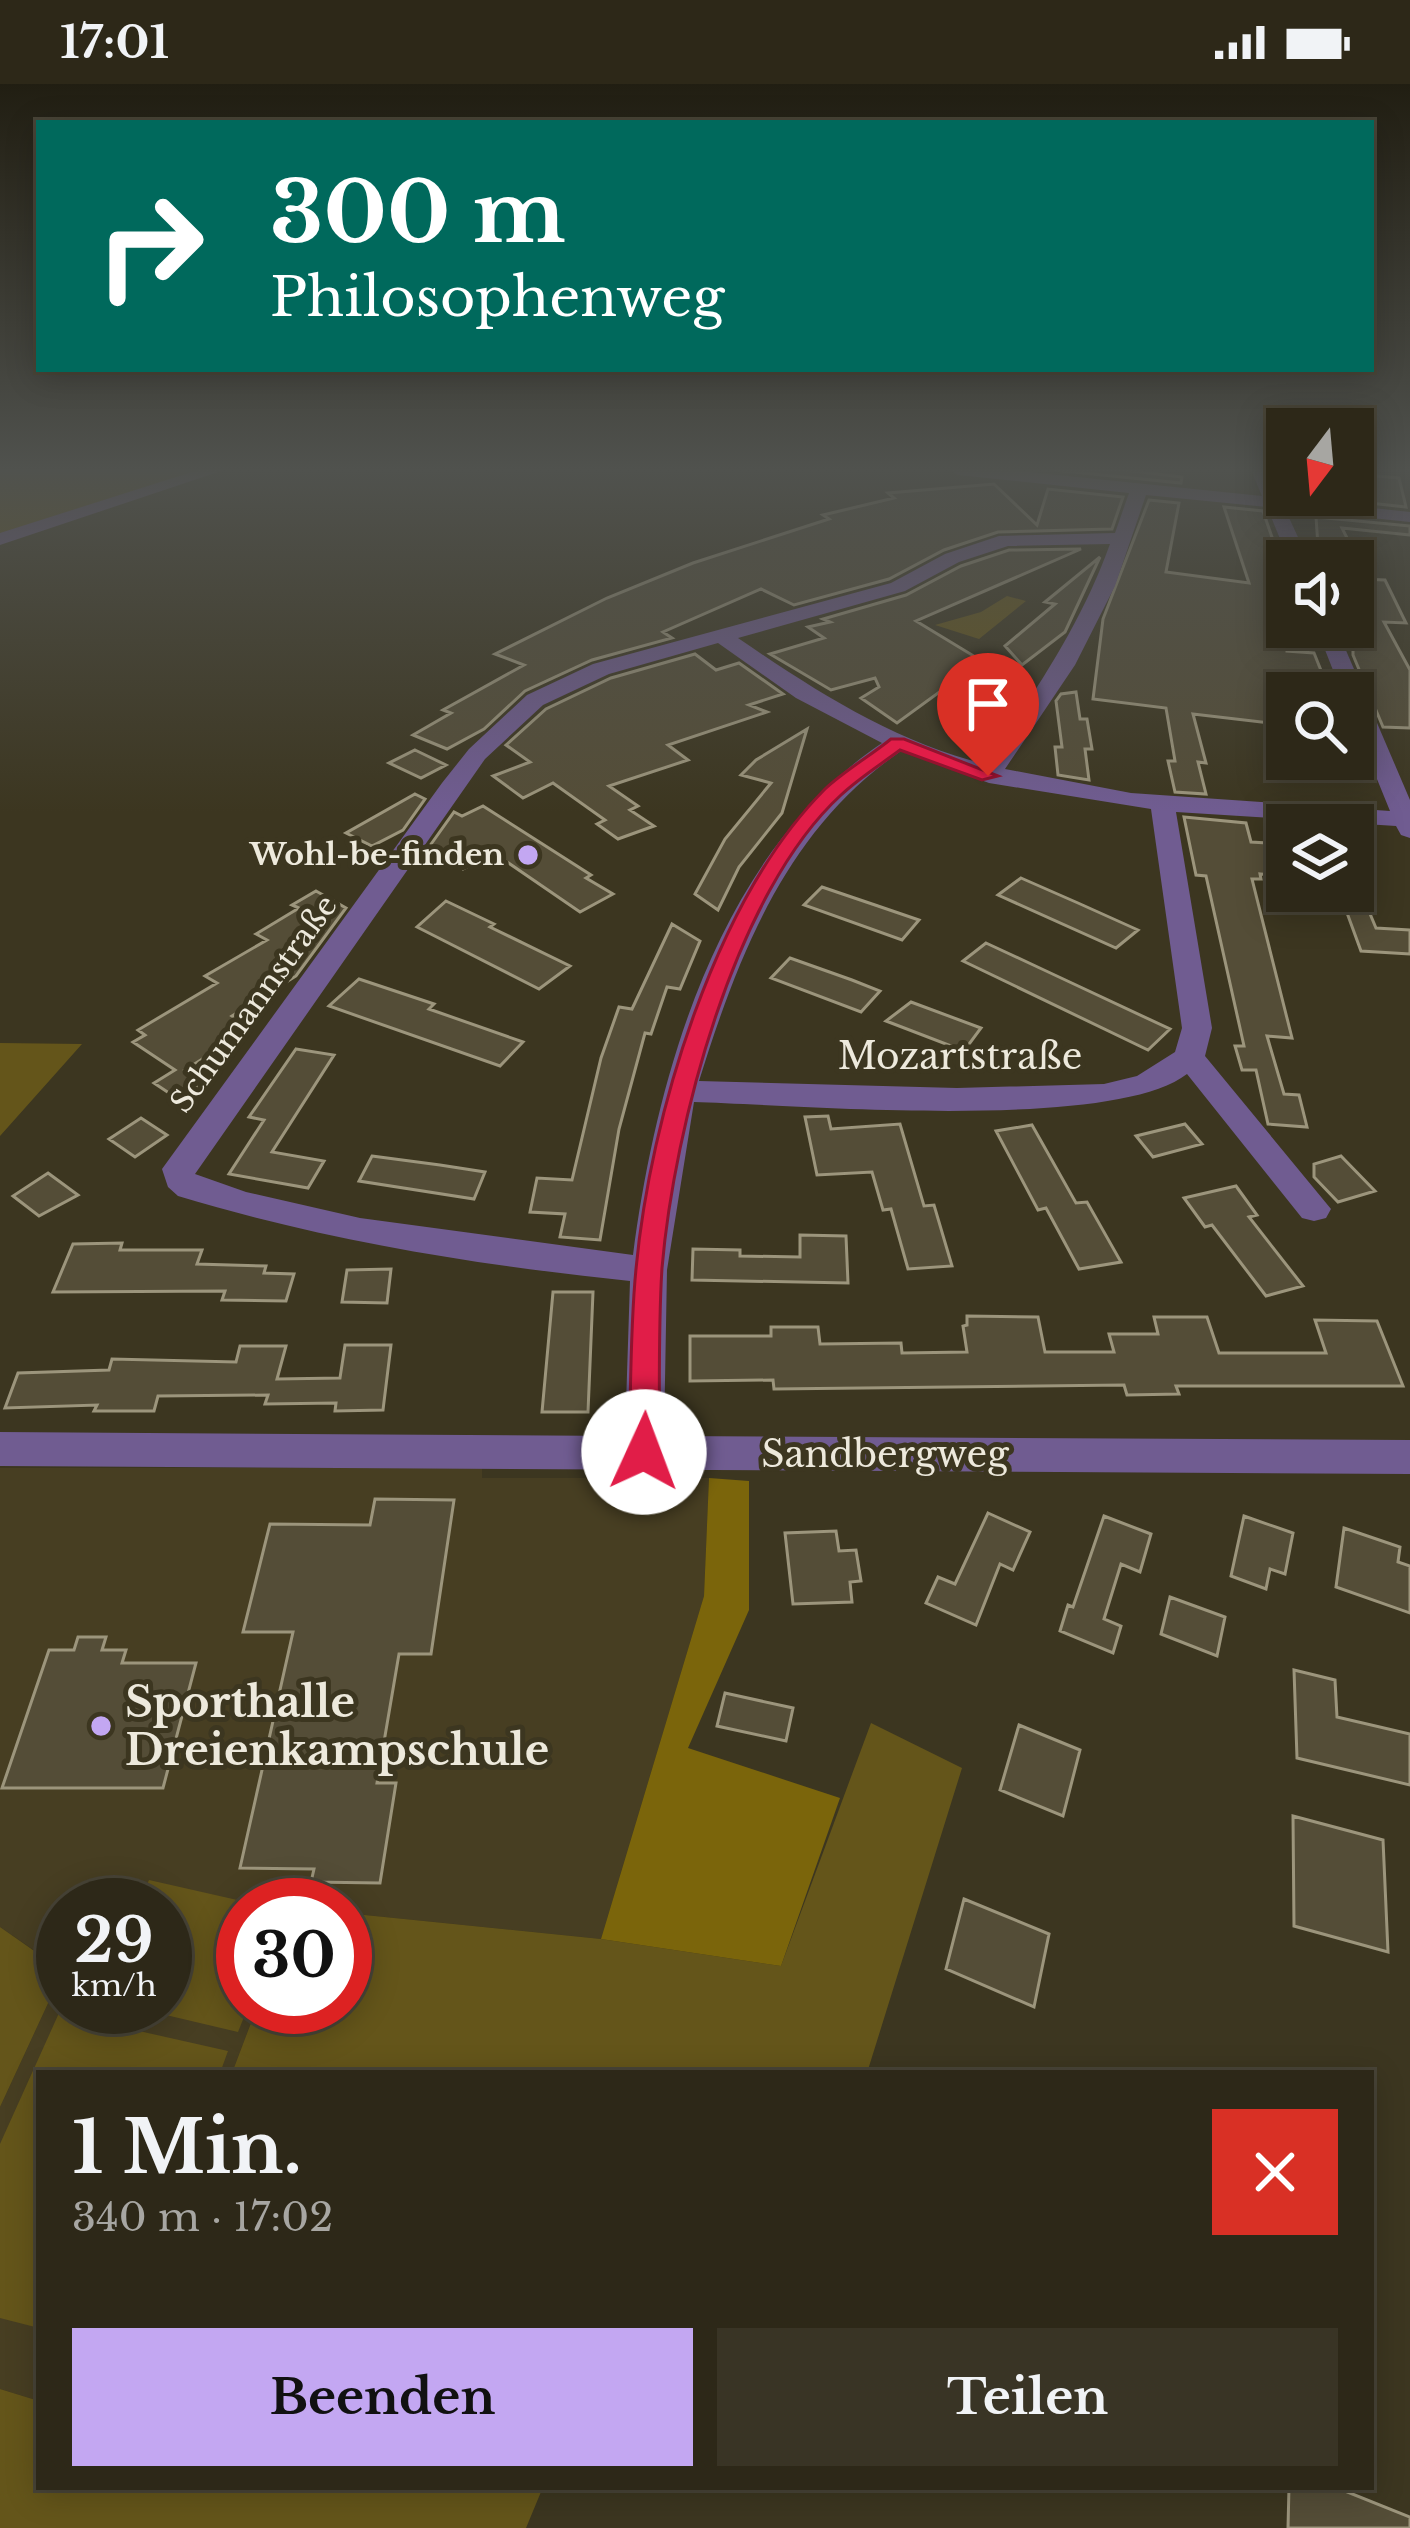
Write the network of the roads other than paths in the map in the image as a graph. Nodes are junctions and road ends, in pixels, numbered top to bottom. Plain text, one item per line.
1 (902, 584) edge
2 (1106, 584) edge
3 (722, 635) junction
4 (1336, 648) edge
5 (897, 743) junction
6 (1398, 771) edge
7 (988, 776) junction
8 (1163, 805) junction
9 (1408, 825) edge
10 (1189, 1057) junction
11 (681, 1091) junction
12 (1314, 1209) dead end
13 (649, 1270) junction
14 (0, 1449) edge
15 (644, 1452) junction
16 (1410, 1457) edge

1 - 3 street, Schumannstraße
2 - 7 street
3 - 5 street
3 - 13 street, Schumannstraße
4 - 6 street
5 - 7 street
5 - 11 street
6 - 9 street
7 - 8 street
8 - 9 street
8 - 10 street
10 - 11 street, Mozartstraße
10 - 12 street
11 - 13 street
13 - 15 street
14 - 15 street, Sandbergweg
15 - 16 street, Sandbergweg

